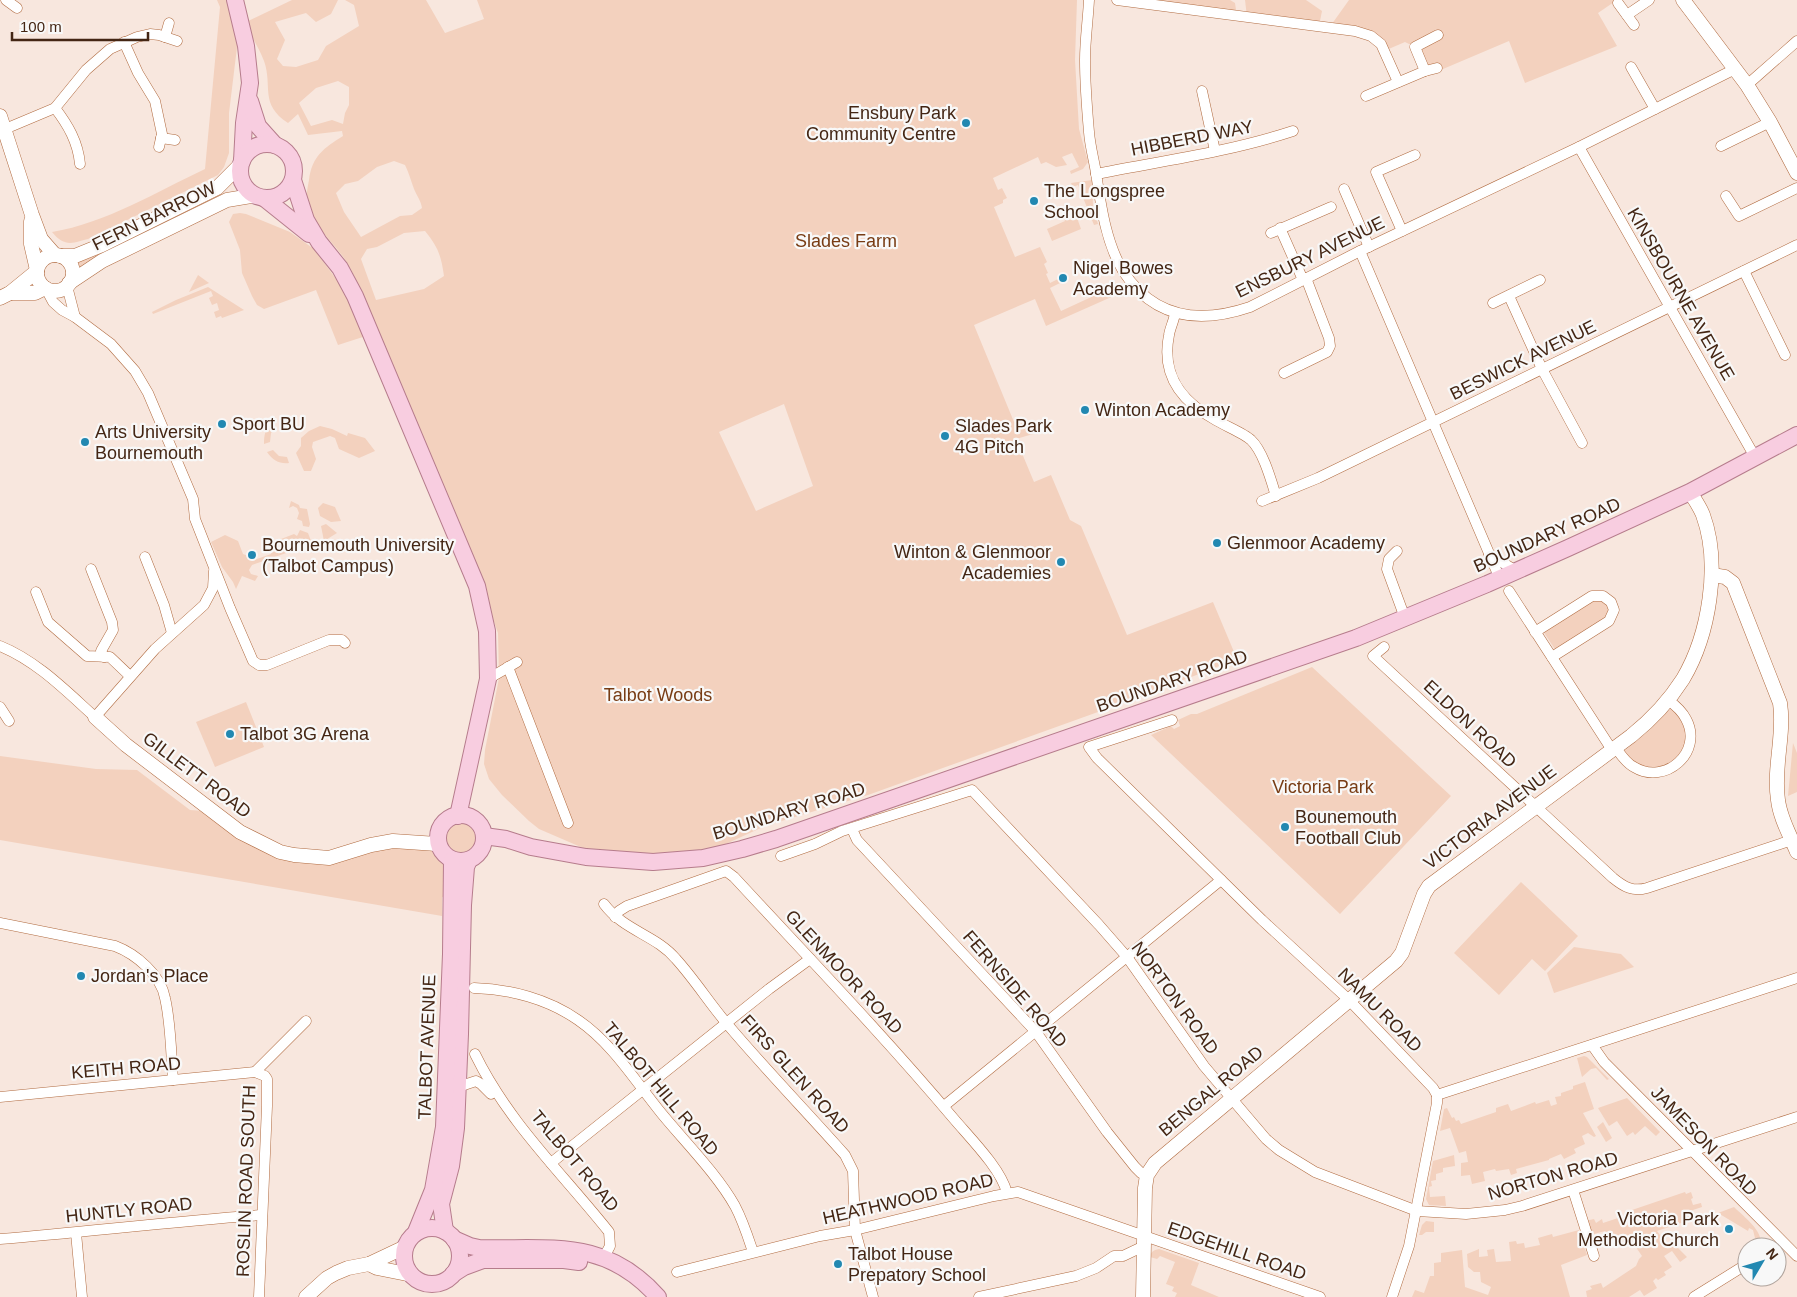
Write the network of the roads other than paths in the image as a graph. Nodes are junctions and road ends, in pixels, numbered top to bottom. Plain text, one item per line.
1 (6, 0) edge
2 (235, 0) edge
3 (1089, 0) edge
4 (1116, 0) edge
5 (1649, 0) edge
6 (1683, 0) edge
7 (1618, 3) dead end
8 (17, 8) dead end
9 (1627, 15) junction
10 (169, 23) dead end
11 (1634, 25) dead end
12 (1438, 35) dead end
13 (165, 37) junction
14 (177, 41) dead end
15 (1797, 41) edge
16 (124, 42) junction
17 (1632, 67) dead end
18 (1437, 68) dead end
19 (1735, 69) junction
20 (1425, 71) junction
21 (1398, 82) junction
22 (1747, 85) junction
23 (1202, 91) dead end
24 (249, 96) junction
25 (1366, 96) dead end
26 (55, 108) junction
27 (1655, 109) junction
28 (0, 116) edge
29 (1770, 122) junction
30 (5, 129) junction
31 (1293, 131) dead end
32 (175, 140) dead end
33 (275, 145) junction
34 (1721, 146) dead end
35 (1579, 147) junction
36 (1214, 151) junction
37 (1416, 155) dead end
38 (241, 163) junction
39 (80, 164) dead end
40 (1797, 173) edge
41 (1096, 174) junction
42 (293, 180) junction
43 (1797, 188) edge
44 (1344, 190) dead end
45 (1726, 196) dead end
46 (262, 197) junction
47 (1331, 207) dead end
48 (32, 215) junction
49 (1402, 231) junction
50 (319, 242) junction
51 (1797, 244) edge
52 (1365, 249) junction
53 (57, 256) junction
54 (37, 271) junction
55 (1744, 271) junction
56 (1304, 279) junction
57 (1540, 280) dead end
58 (68, 284) junction
59 (46, 289) junction
60 (5, 296) edge
61 (1508, 296) junction
62 (1493, 303) dead end
63 (1669, 308) junction
64 (1175, 313) junction
65 (75, 317) junction
66 (1785, 355) dead end
67 (1542, 369) junction
68 (1284, 373) dead end
69 (1434, 421) junction
70 (1797, 435) edge
71 (1582, 443) dead end
72 (1755, 456) junction
73 (1690, 492) junction
74 (1276, 496) junction
75 (1262, 501) dead end
76 (1397, 551) dead end
77 (1488, 553) junction
78 (145, 557) dead end
79 (91, 569) dead end
80 (214, 569) junction
81 (1516, 571) junction
82 (1712, 575) junction
83 (1501, 578) junction
84 (36, 592) dead end
85 (1405, 618) junction
86 (1535, 632) junction
87 (172, 633) junction
88 (345, 643) dead end
89 (0, 646) edge
90 (1384, 647) dead end
91 (104, 657) junction
92 (1552, 657) junction
93 (130, 676) junction
94 (488, 679) junction
95 (1668, 700) junction
96 (0, 707) edge
97 (95, 716) junction
98 (1172, 720) dead end
99 (9, 721) dead end
100 (1614, 749) junction
101 (1536, 807) junction
102 (463, 816) junction
103 (568, 823) dead end
104 (852, 829) junction
105 (438, 839) junction
106 (483, 840) junction
107 (1795, 846) edge
108 (781, 856) dead end
109 (452, 860) junction
110 (469, 860) junction
111 (1221, 880) junction
112 (604, 904) dead end
113 (615, 916) junction
114 (0, 923) edge
115 (1127, 957) junction
116 (810, 960) junction
117 (1797, 978) edge
118 (474, 988) dead end
119 (1349, 1000) junction
120 (306, 1021) dead end
121 (726, 1023) junction
122 (1036, 1032) junction
123 (1592, 1045) junction
124 (475, 1054) dead end
125 (255, 1072) junction
126 (173, 1080) junction
127 (458, 1087) junction
128 (642, 1090) junction
129 (1437, 1095) junction
130 (0, 1097) edge
131 (1231, 1099) junction
132 (944, 1106) junction
133 (1797, 1117) edge
134 (513, 1118) junction
135 (1692, 1151) junction
136 (551, 1163) junction
137 (1147, 1175) junction
138 (1572, 1190) junction
139 (1007, 1193) junction
140 (1417, 1211) junction
141 (262, 1215) junction
142 (855, 1230) junction
143 (416, 1232) junction
144 (76, 1233) junction
145 (449, 1235) junction
146 (0, 1239) edge
147 (1144, 1241) junction
148 (405, 1247) junction
149 (753, 1252) junction
150 (1594, 1256) dead end
151 (1797, 1256) edge
152 (604, 1257) junction
153 (369, 1264) junction
154 (1737, 1270) edge
155 (677, 1272) dead end
156 (448, 1277) junction
157 (422, 1285) edge
158 (1697, 1296) edge
159 (82, 1297) edge
160 (260, 1297) edge
161 (306, 1297) edge
162 (439, 1297) edge
163 (648, 1297) edge
164 (658, 1297) edge
165 (873, 1297) edge
166 (979, 1297) edge
167 (1142, 1297) edge
168 (1320, 1297) edge
169 (1392, 1297) edge

1 - 8 street
2 - 24 main road
3 - 41 street, ENSBURY AVENUE
4 - 21 street
5 - 9 street
6 - 19 street
7 - 9 street
9 - 11 street
10 - 13 street
12 - 20 street
13 - 14 street
13 - 16 street
15 - 22 street
16 - 26 street
16 - 32 street
17 - 27 street
18 - 20 street
19 - 22 street
19 - 27 street, ENSBURY AVENUE
20 - 21 street
21 - 25 street
22 - 29 street
23 - 36 street
24 - 33 main road
24 - 38 main road
26 - 30 street
26 - 39 street
27 - 35 street, ENSBURY AVENUE
28 - 30 street
29 - 34 street
29 - 40 street
30 - 48 street
31 - 36 street, HIBBERD WAY
33 - 38 main road
33 - 42 main road
35 - 49 street, ENSBURY AVENUE
35 - 63 street, KINSBOURNE AVENUE
36 - 41 street, HIBBERD WAY
37 - 49 street
38 - 46 main road
38 - 53 street, FERN BARROW
41 - 64 street, ENSBURY AVENUE
42 - 46 main road
42 - 50 main road
43 - 45 street
44 - 52 street
46 - 50 main road
46 - 58 street, FERN BARROW
47 - 56 street
48 - 53 street
48 - 54 street
49 - 52 street, ENSBURY AVENUE
50 - 94 main road
51 - 55 street, BESWICK AVENUE
52 - 56 street, ENSBURY AVENUE
52 - 69 street
53 - 54 street, FERN BARROW
53 - 58 street
54 - 59 street
54 - 60 street, FERN BARROW
55 - 63 street, BESWICK AVENUE
55 - 66 street
56 - 64 street, ENSBURY AVENUE
56 - 68 street
57 - 61 street
58 - 59 street, FERN BARROW
58 - 65 street
59 - 60 street, FERN BARROW
59 - 65 street
61 - 62 street
61 - 67 street
63 - 67 street, BESWICK AVENUE
63 - 72 street, KINSBOURNE AVENUE
64 - 74 street
65 - 80 street
67 - 69 street, BESWICK AVENUE
67 - 71 street
69 - 74 street, BESWICK AVENUE
69 - 77 street
70 - 72 main road, BOUNDARY ROAD
72 - 73 main road, BOUNDARY ROAD
73 - 81 main road, BOUNDARY ROAD
73 - 82 street, VICTORIA AVENUE
74 - 75 street, BESWICK AVENUE
76 - 85 street
77 - 81 street
77 - 83 street
78 - 87 street
79 - 91 street
80 - 87 street
80 - 88 street
81 - 83 main road, BOUNDARY ROAD
82 - 95 street, VICTORIA AVENUE
82 - 107 street
83 - 85 main road, BOUNDARY ROAD
83 - 86 street
84 - 91 street
85 - 106 main road, BOUNDARY ROAD
86 - 92 street
86 - 92 street
87 - 93 street
89 - 97 street, GILLETT ROAD
90 - 101 street, ELDON ROAD
91 - 93 street
92 - 100 street
93 - 97 street
94 - 102 main road
94 - 103 street
95 - 100 street, VICTORIA AVENUE
95 - 100 street
96 - 99 street
97 - 105 street, GILLETT ROAD
98 - 111 street, NAMU ROAD
100 - 101 street, VICTORIA AVENUE
101 - 107 street, ELDON ROAD
101 - 119 street, VICTORIA AVENUE
102 - 105 main road
102 - 106 main road
104 - 108 street, NORTON ROAD
104 - 115 street, NORTON ROAD
104 - 122 street, FERNSIDE ROAD
105 - 109 main road
106 - 110 main road
109 - 110 main road
109 - 143 main road, TALBOT AVENUE
110 - 127 main road, TALBOT AVENUE
111 - 115 street
111 - 119 street, NAMU ROAD
112 - 113 street, FIRS GLEN ROAD
113 - 116 street, GLENMOOR ROAD
113 - 121 street, FIRS GLEN ROAD
114 - 126 street
115 - 122 street
115 - 131 street, NORTON ROAD
116 - 121 street
116 - 132 street, GLENMOOR ROAD
117 - 123 street
118 - 128 street, TALBOT HILL ROAD
119 - 129 street, NAMU ROAD
119 - 131 street, BENGAL ROAD
120 - 125 street
121 - 128 street
121 - 142 street, FIRS GLEN ROAD
122 - 132 street
122 - 137 street, FERNSIDE ROAD
123 - 129 street
123 - 135 street, JAMESON ROAD
124 - 134 street, TALBOT ROAD
125 - 126 street, KEITH ROAD
125 - 141 street, ROSLIN ROAD SOUTH
126 - 130 street, KEITH ROAD
127 - 134 street, TALBOT ROAD
127 - 145 main road, TALBOT AVENUE
128 - 136 street
128 - 149 street, TALBOT HILL ROAD
129 - 140 street
131 - 137 street, BENGAL ROAD
131 - 140 street, NORTON ROAD
132 - 139 street, GLENMOOR ROAD
133 - 135 street, NORTON ROAD
134 - 136 street, TALBOT ROAD
135 - 138 street, NORTON ROAD
135 - 151 street, JAMESON ROAD
136 - 152 street, TALBOT ROAD
137 - 147 street
138 - 140 street, NORTON ROAD
138 - 150 street
139 - 142 street, HEATHWOOD ROAD
139 - 147 street, HEATHWOOD ROAD
140 - 169 street
141 - 144 street, HUNTLY ROAD
141 - 160 street, ROSLIN ROAD SOUTH
142 - 149 street, HEATHWOOD ROAD
142 - 165 street, FIRS GLEN ROAD
143 - 145 main road
143 - 148 main road
144 - 146 street, HUNTLY ROAD
144 - 159 street
145 - 152 main road
145 - 156 main road
147 - 166 street
147 - 167 street
147 - 168 street, EDGEHILL ROAD
148 - 153 street
148 - 157 main road
149 - 155 street, HEATHWOOD ROAD
152 - 164 main road
153 - 157 street
153 - 161 street
154 - 158 street
156 - 157 main road
156 - 162 main road
156 - 163 main road

